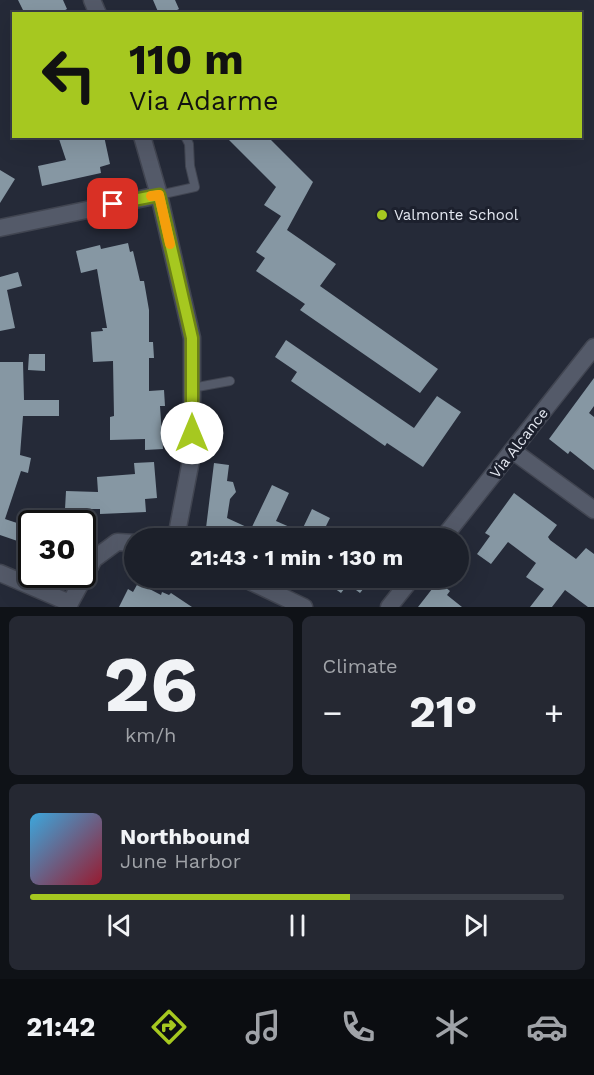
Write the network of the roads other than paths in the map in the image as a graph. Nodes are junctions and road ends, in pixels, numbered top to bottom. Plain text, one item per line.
1 (143, 138) edge
2 (186, 138) edge
3 (159, 195) junction
4 (0, 228) edge
5 (594, 348) edge
6 (230, 381) dead end
7 (192, 388) junction
8 (513, 451) junction
9 (594, 510) edge
10 (178, 528) edge
11 (451, 528) edge
12 (124, 542) edge
13 (0, 573) edge
14 (264, 588) edge
15 (404, 588) edge
16 (69, 605) edge
17 (304, 607) edge
18 (389, 607) edge

1 - 3 street
2 - 3 lane
3 - 4 street
3 - 7 street
5 - 8 street, Via Alcance
6 - 7 lane
7 - 10 street
8 - 9 street
8 - 11 street, Via Alcance
12 - 16 street
13 - 16 street
14 - 17 street
15 - 18 street

